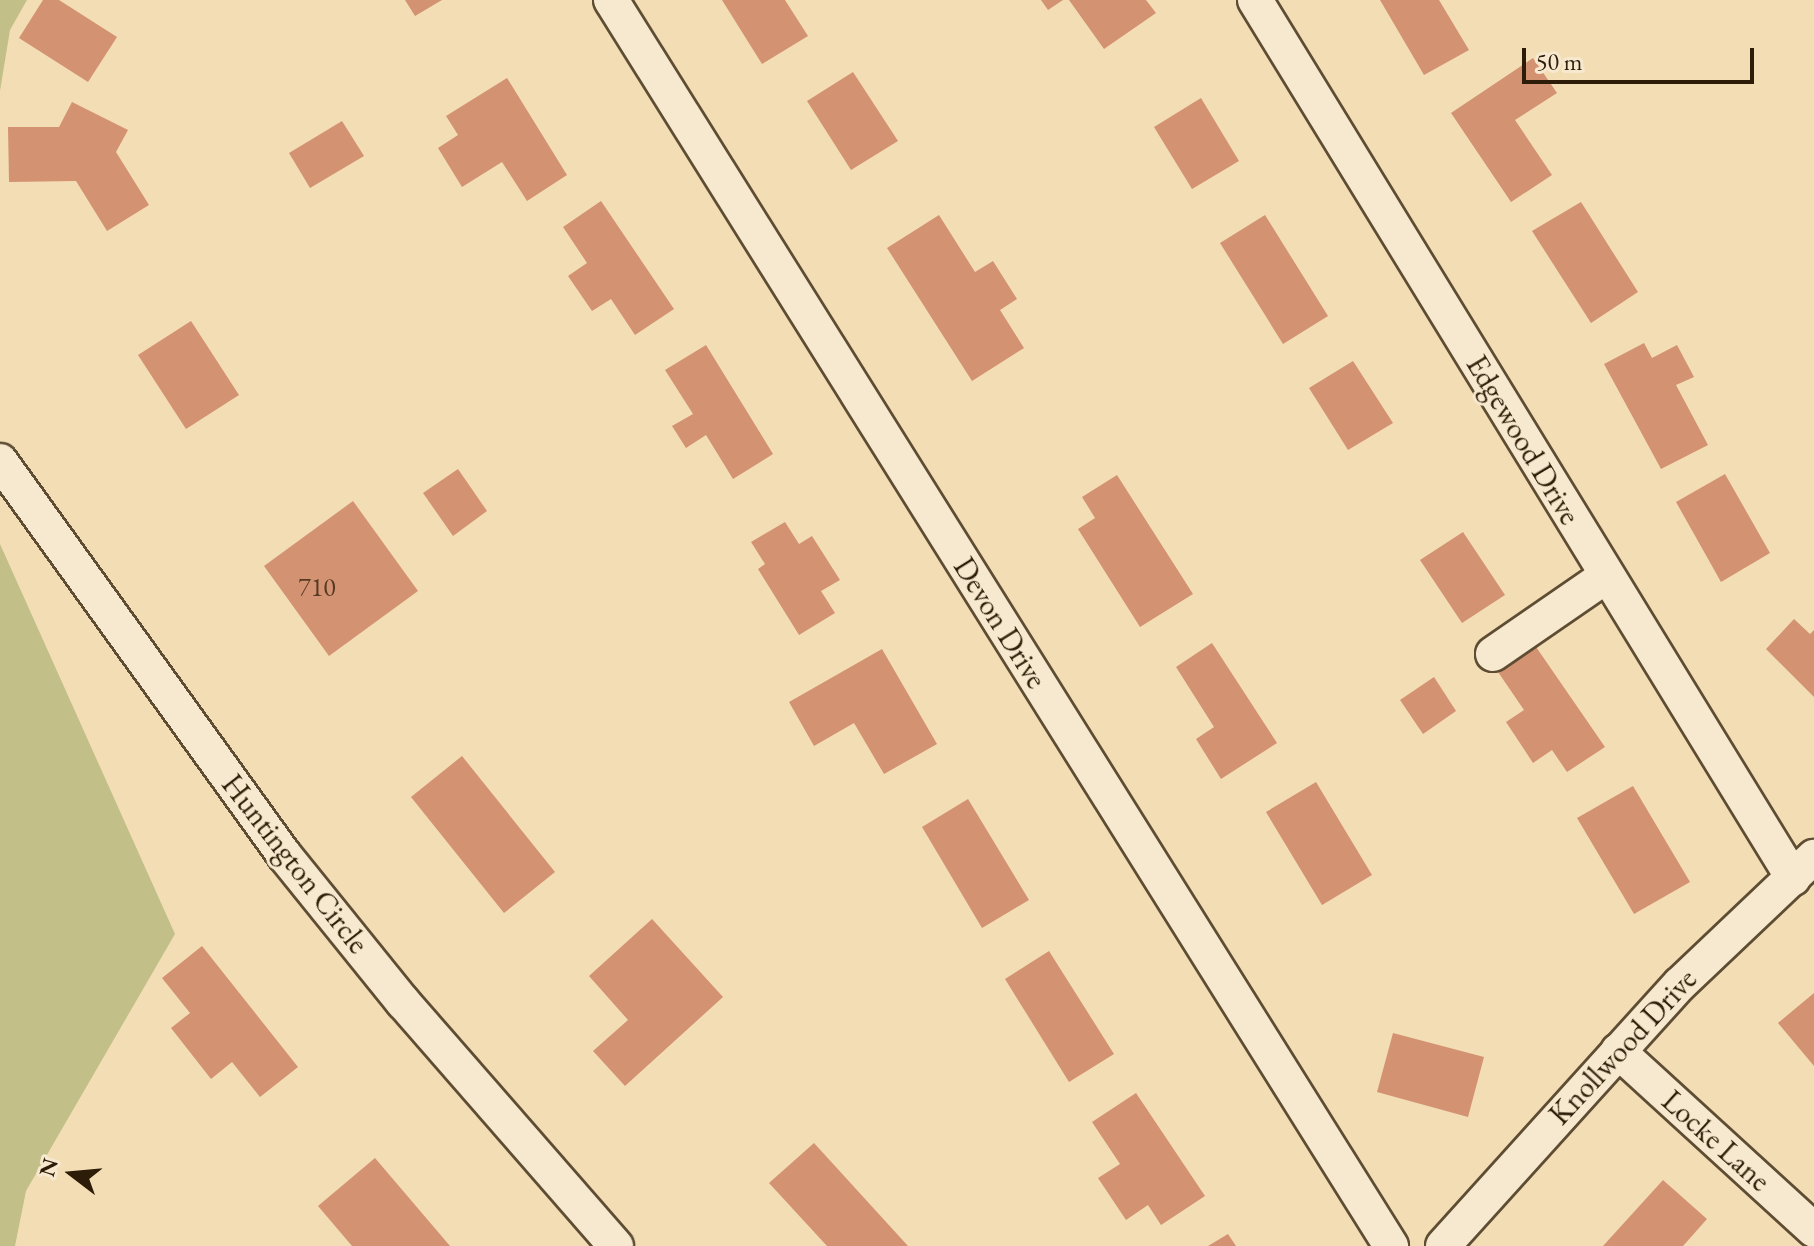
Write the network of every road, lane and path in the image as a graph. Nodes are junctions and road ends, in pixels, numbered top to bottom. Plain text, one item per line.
1 (611, 0) edge
2 (1255, 0) edge
3 (0, 461) edge
4 (1606, 576) junction
5 (1493, 654) dead end
6 (1804, 867) edge
7 (1618, 1051) junction
8 (1814, 1230) edge
9 (616, 1246) edge
10 (1391, 1246) edge
11 (1443, 1246) edge

1 - 10 street, Devon Drive
2 - 4 street, Edgewood Drive
3 - 9 street, Huntington Circle
4 - 5 street
4 - 6 street, Edgewood Drive
6 - 7 street, Knollwood Drive
7 - 8 street, Locke Lane
7 - 11 street, Knollwood Drive

